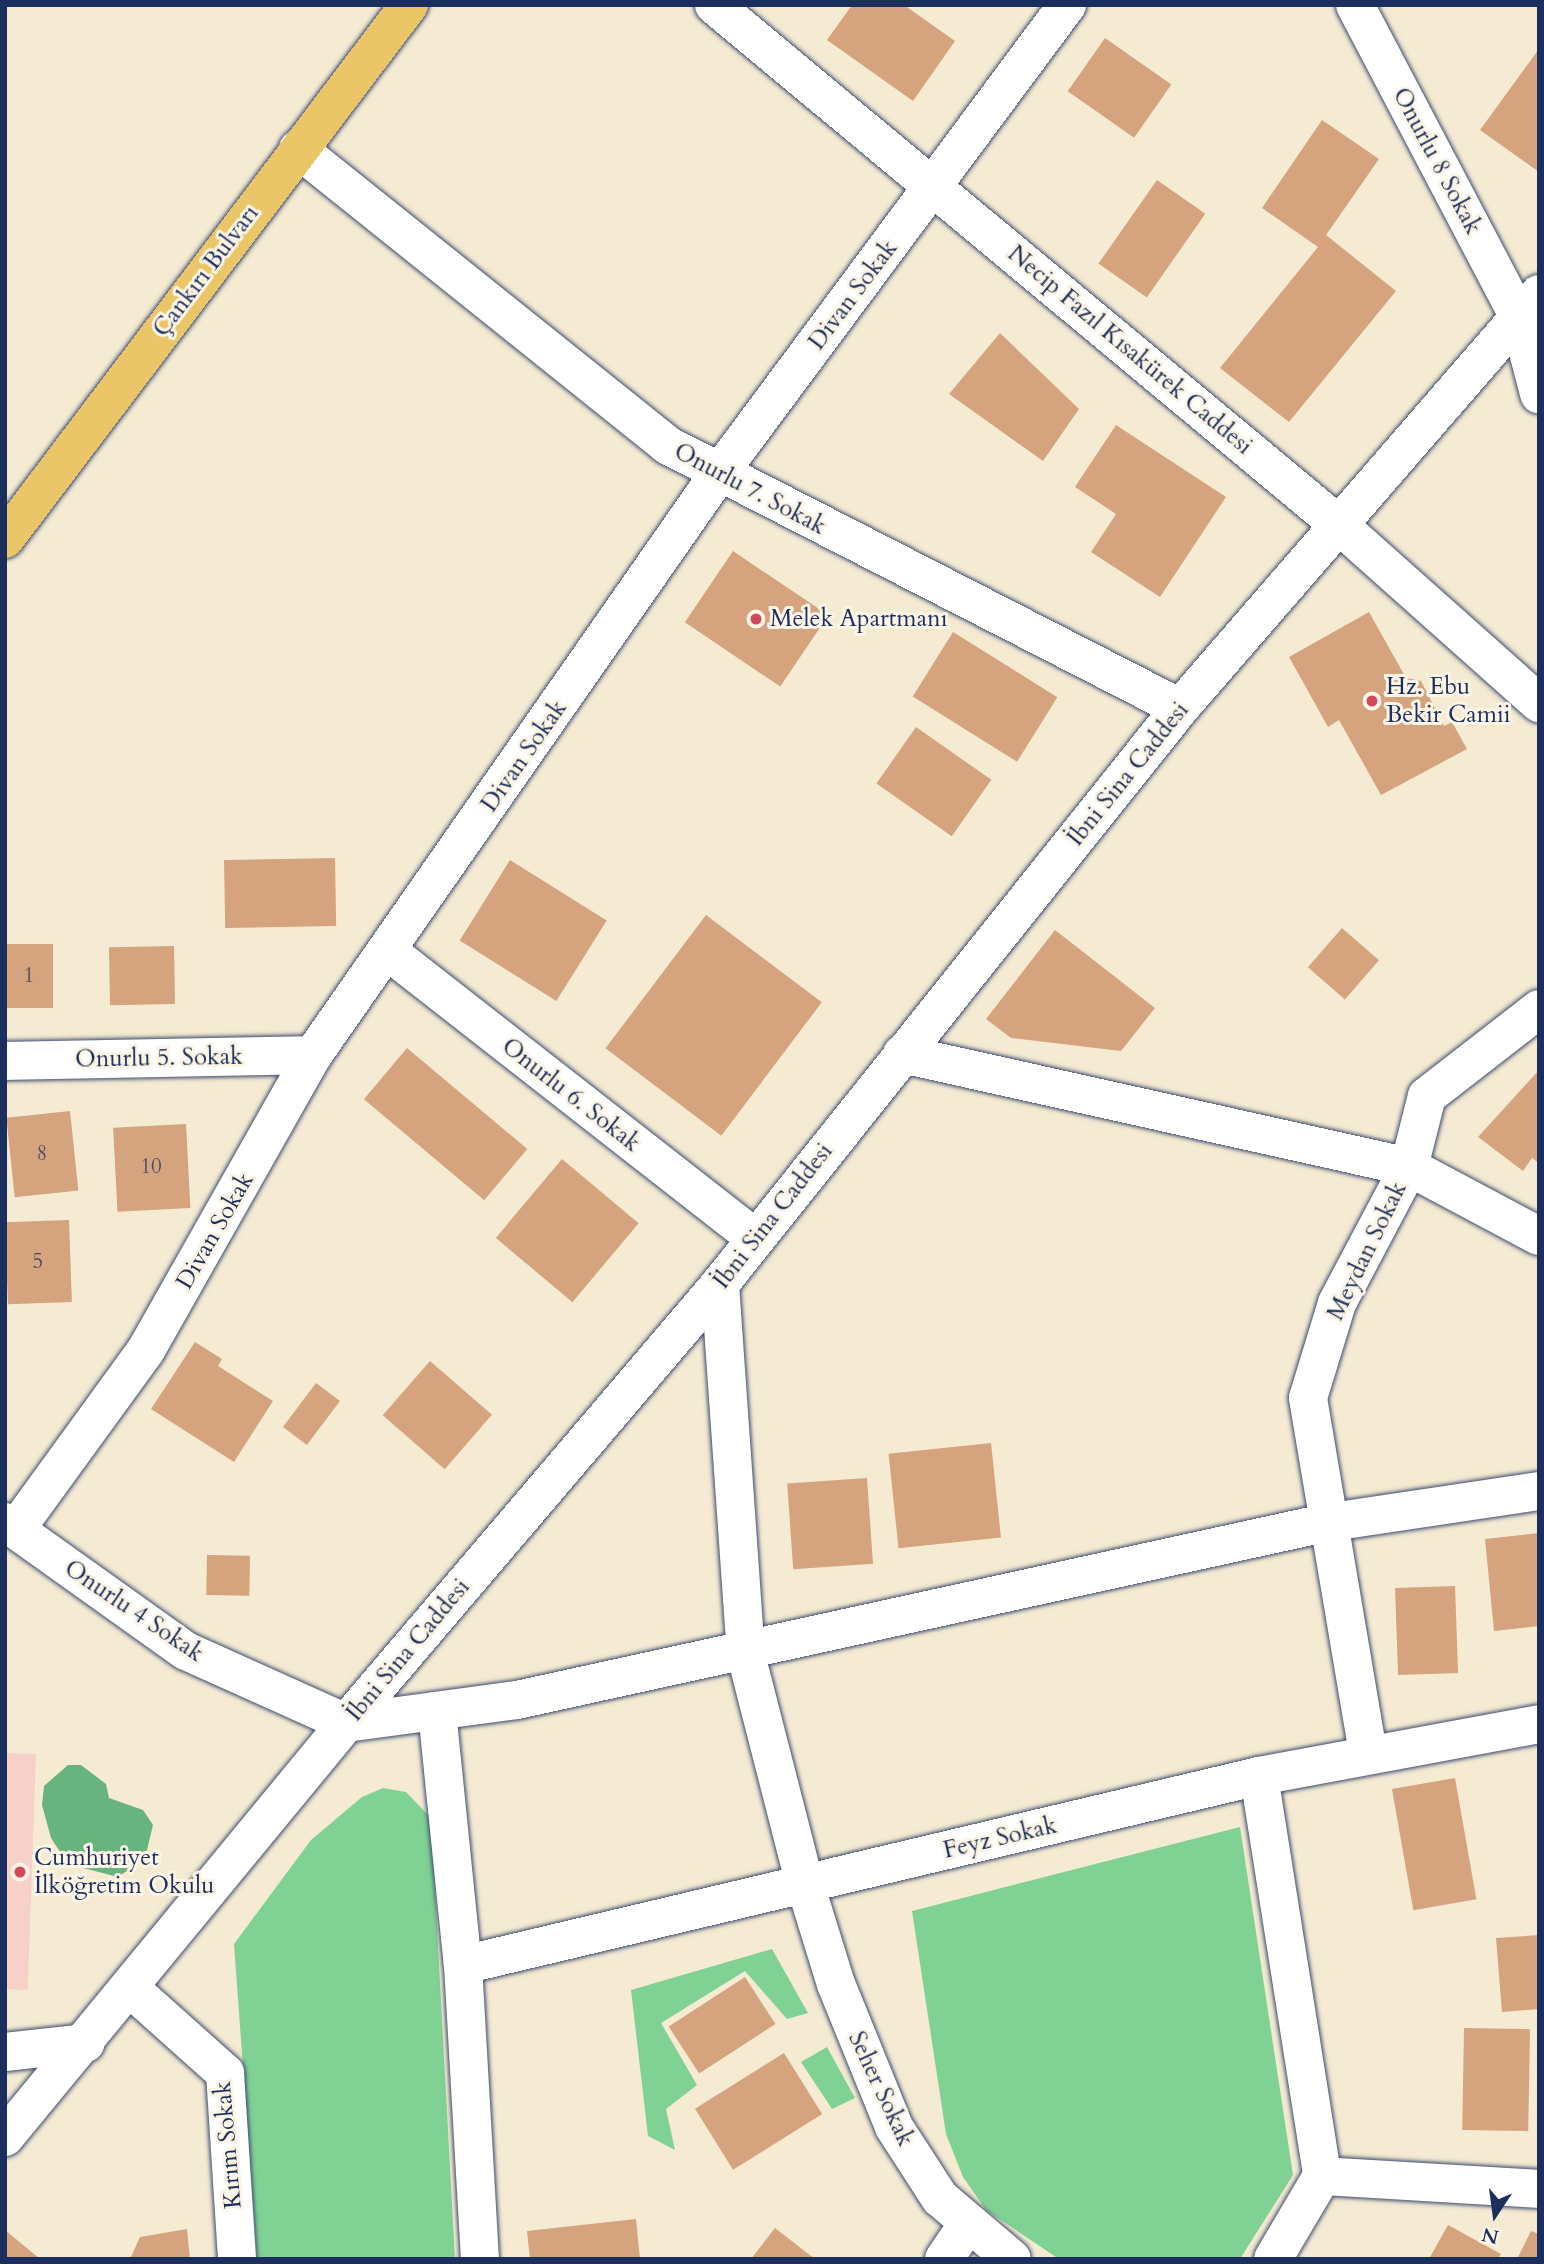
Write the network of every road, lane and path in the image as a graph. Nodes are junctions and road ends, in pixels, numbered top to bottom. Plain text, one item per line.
1 (408, 5) edge
2 (714, 5) edge
3 (1067, 5) edge
4 (1355, 5) edge
5 (298, 149) junction
6 (934, 187) junction
7 (1529, 306) edge
8 (1539, 394) edge
9 (718, 476) junction
10 (1339, 525) junction
11 (5, 539) edge
12 (1539, 703) edge
13 (1180, 708) junction
14 (390, 952) junction
15 (1539, 1009) edge
16 (902, 1054) junction
17 (313, 1055) junction
18 (5, 1060) edge
19 (1409, 1167) junction
20 (1539, 1236) edge
21 (754, 1237) junction
22 (720, 1284) junction
23 (1539, 1491) edge
24 (1325, 1523) junction
25 (11, 1526) edge
26 (746, 1655) junction
27 (437, 1711) junction
28 (346, 1723) junction
29 (1539, 1724) edge
30 (1368, 1753) junction
31 (1259, 1776) junction
32 (805, 1884) junction
33 (463, 1965) junction
34 (130, 1988) junction
35 (86, 2043) junction
36 (5, 2052) edge
37 (5, 2137) edge
38 (1322, 2176) junction
39 (1539, 2189) edge
40 (967, 2225) junction
41 (237, 2259) edge
42 (480, 2259) edge
43 (944, 2259) edge
44 (1012, 2259) edge
45 (1273, 2259) edge

1 - 5 main road, Çankırı Bulvarı
2 - 6 street, Necip Fazıl Kısakürek Caddesi
3 - 6 street, Divan Sokak
4 - 7 street, Onurlu 8 Sokak
5 - 9 street, Onurlu 7. Sokak
5 - 11 main road, Çankırı Bulvarı
6 - 9 street, Divan Sokak
6 - 10 street, Necip Fazıl Kısakürek Caddesi
7 - 8 street, Onurlu 8 Sokak
7 - 10 street, İbni Sina Caddesi
9 - 13 street, Onurlu 7. Sokak
9 - 14 street, Divan Sokak
10 - 12 street, Necip Fazıl Kısakürek Caddesi
10 - 13 street, İbni Sina Caddesi
13 - 16 street, İbni Sina Caddesi
14 - 17 street, Divan Sokak
14 - 21 street, Onurlu 6. Sokak
15 - 19 street, Meydan Sokak
16 - 19 street
16 - 21 street, İbni Sina Caddesi
17 - 18 street, Onurlu 5. Sokak
17 - 25 street, Divan Sokak
19 - 20 street
19 - 24 street, Meydan Sokak
21 - 22 street, İbni Sina Caddesi
22 - 26 street, Seher Sokak
22 - 28 street, İbni Sina Caddesi
23 - 24 street
24 - 26 street
24 - 30 street, Meydan Sokak
25 - 28 street, Onurlu 4 Sokak
26 - 27 street
26 - 32 street, Seher Sokak
27 - 28 street
27 - 33 street
28 - 34 street, İbni Sina Caddesi
29 - 30 street, Feyz Sokak
30 - 31 street, Feyz Sokak
31 - 32 street, Feyz Sokak
31 - 38 street
32 - 33 street, Feyz Sokak
32 - 40 street, Seher Sokak
33 - 42 street
34 - 35 street, İbni Sina Caddesi
34 - 41 street, Kırım Sokak
35 - 36 street
35 - 37 street, İbni Sina Caddesi
38 - 39 street
38 - 45 street
40 - 43 street
40 - 44 street, Seher Sokak

